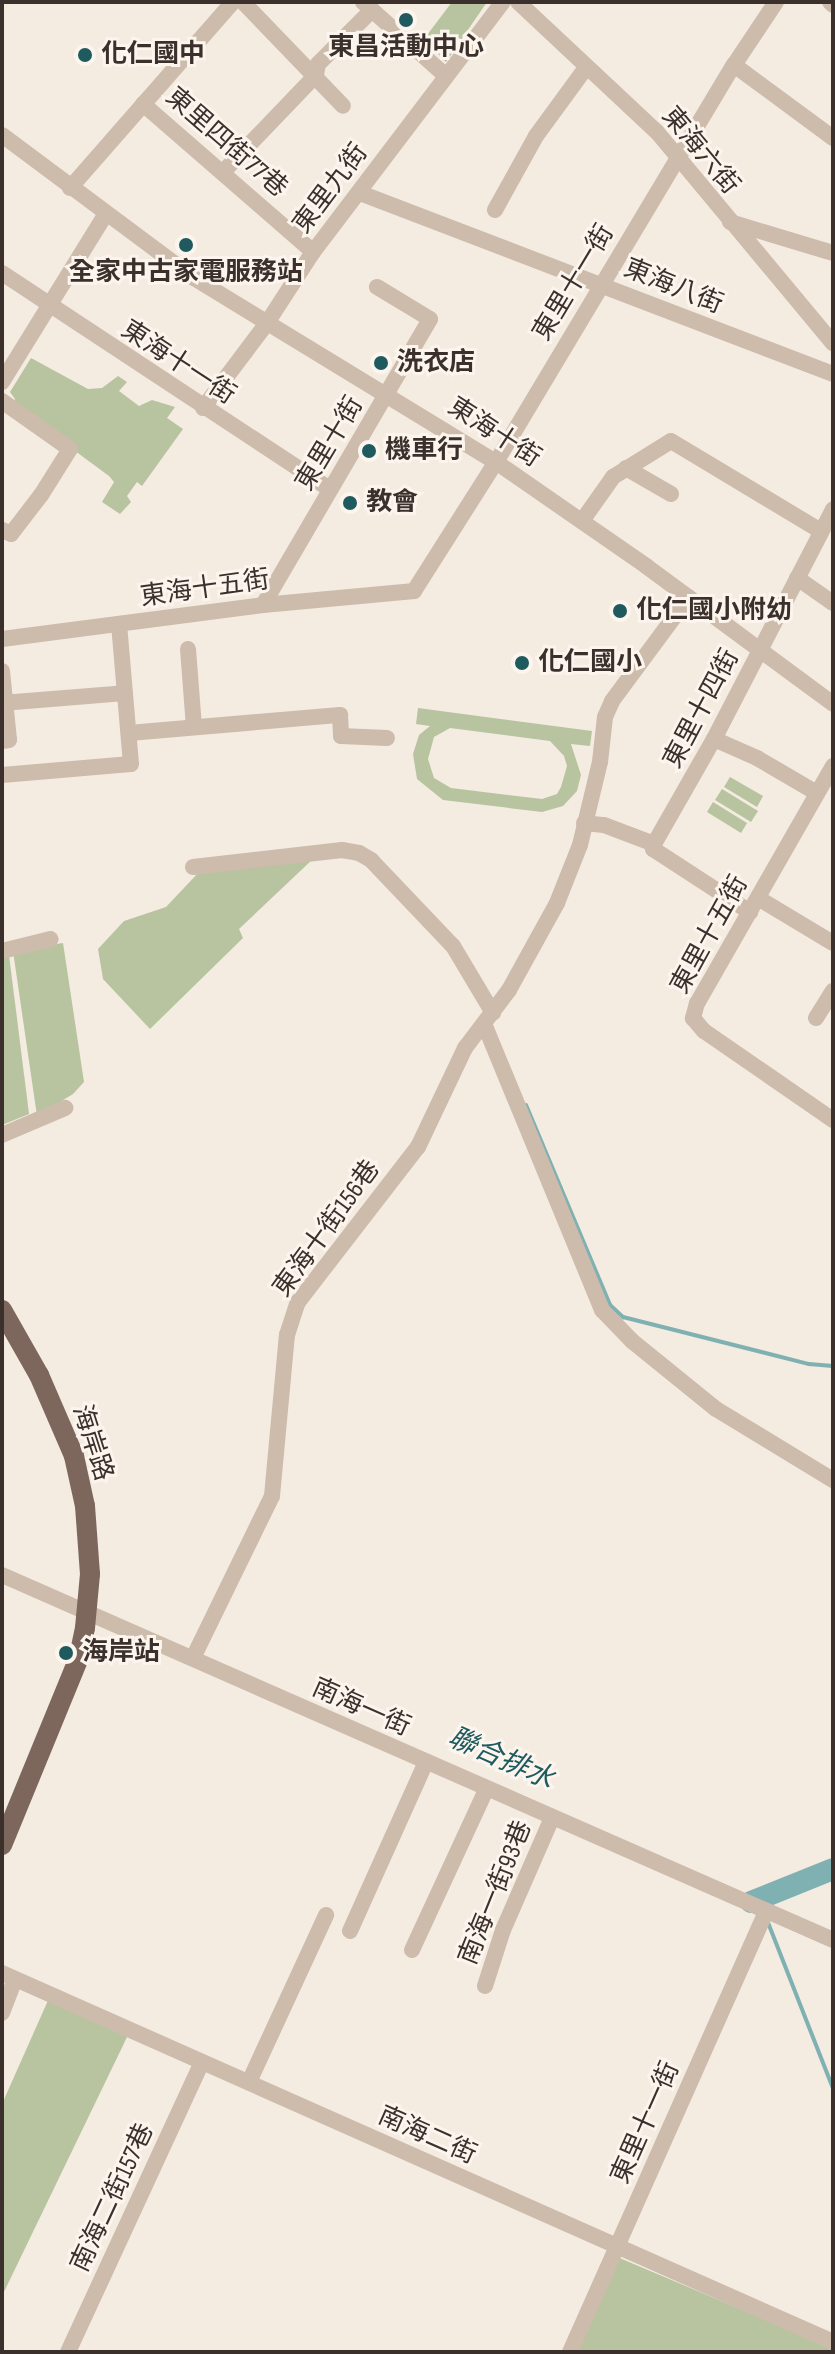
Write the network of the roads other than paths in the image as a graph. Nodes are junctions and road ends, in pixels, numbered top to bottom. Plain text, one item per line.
1 (233, 2) edge
2 (243, 2) edge
3 (503, 2) edge
4 (518, 2) edge
5 (776, 2) edge
6 (368, 6) edge
7 (734, 65) junction
8 (585, 69) junction
9 (316, 75) junction
10 (445, 75) junction
11 (143, 104) junction
12 (343, 106) dead end
13 (2, 135) edge
14 (833, 138) edge
15 (677, 158) junction
16 (224, 171) junction
17 (70, 188) junction
18 (360, 193) junction
19 (495, 210) dead end
20 (105, 215) junction
21 (729, 221) junction
22 (313, 252) junction
23 (833, 253) edge
24 (2, 273) edge
25 (603, 284) junction
26 (377, 287) dead end
27 (48, 305) junction
28 (267, 323) junction
29 (833, 343) edge
30 (833, 374) edge
31 (2, 382) edge
32 (389, 393) junction
33 (2, 401) edge
34 (203, 408) junction
35 (496, 462) junction
36 (626, 468) junction
37 (329, 489) junction
38 (671, 494) dead end
39 (833, 509) edge
40 (582, 521) junction
41 (821, 531) junction
42 (6, 532) edge
43 (797, 578) junction
44 (414, 591) joint
45 (689, 597) junction
46 (833, 603) edge
47 (263, 605) junction
48 (119, 625) junction
49 (2, 639) edge
50 (188, 649) dead end
51 (761, 649) junction
52 (2, 671) edge
53 (125, 693) junction
54 (4, 703) edge
55 (833, 704) edge
56 (194, 727) junction
57 (129, 733) junction
58 (387, 738) dead end
59 (714, 739) junction
60 (6, 740) edge
61 (833, 766) edge
62 (2, 775) edge
63 (817, 793) junction
64 (584, 823) junction
65 (654, 844) junction
66 (193, 867) dead end
67 (754, 905) junction
68 (51, 939) dead end
69 (833, 943) edge
70 (2, 951) edge
71 (833, 991) edge
72 (816, 1018) dead end
73 (489, 1019) junction
74 (65, 1108) dead end
75 (833, 1120) edge
76 (2, 1135) edge
77 (2, 1310) edge
78 (833, 1480) edge
79 (2, 1575) edge
80 (86, 1608) junction
81 (193, 1658) junction
82 (425, 1764) junction
83 (486, 1790) junction
84 (552, 1818) junction
85 (2, 1845) edge
86 (765, 1913) junction
87 (326, 1915) dead end
88 (350, 1931) dead end
89 (833, 1940) edge
90 (412, 1950) dead end
91 (9, 1976) edge
92 (485, 1986) dead end
93 (2, 2013) edge
94 (201, 2064) junction
95 (249, 2082) junction
96 (617, 2248) junction
97 (833, 2342) edge
98 (68, 2352) edge
99 (570, 2352) edge

1 - 11 street
2 - 9 street
3 - 10 street, 東里九街
4 - 8 street, 東海六街
5 - 7 street, 東里十一街
6 - 9 street
6 - 10 street
7 - 14 street
7 - 15 street, 東里十一街
8 - 15 street, 東海六街
8 - 19 street
9 - 12 street
9 - 16 street
10 - 18 street, 東里九街
11 - 16 street, 東里四街77巷
11 - 17 street
13 - 17 street, 東海十街
15 - 21 street, 東海六街
15 - 25 street, 東里十一街
16 - 22 street, 東里四街77巷
17 - 20 street, 東海十街
18 - 22 street, 東里九街
18 - 25 street, 東海八街
20 - 27 street
20 - 28 street, 東海十街
21 - 23 street
21 - 29 street, 東海六街
22 - 28 street, 東里九街
24 - 27 street, 東海十一街
25 - 30 street, 東海八街
25 - 35 street, 東里十一街
26 - 32 street, 東里十街
27 - 31 street
27 - 34 street, 東海十一街
28 - 32 street, 東海十街
28 - 34 street, 東里九街
32 - 35 street, 東海十街
32 - 37 street, 東里十街
33 - 42 street
34 - 37 street, 東海十一街
35 - 40 street, 東海十街
35 - 44 street, 東里十一街
36 - 38 street
36 - 40 street
36 - 41 street
37 - 47 street, 東里十街
39 - 41 street, 東里十四街
40 - 45 street, 東海十街
41 - 43 street, 東里十四街
43 - 46 street
43 - 51 street, 東里十四街
44 - 47 street, 東海十五街
45 - 51 street, 東海十街
45 - 64 street, 東海十街156巷
47 - 48 street, 東海十五街
48 - 49 street, 東海十五街
48 - 53 street
50 - 56 street
51 - 55 street, 東海十街
51 - 59 street, 東里十四街
52 - 54 street
53 - 54 street
53 - 57 street
54 - 60 street
56 - 57 street
56 - 58 street
57 - 62 street
59 - 63 street
59 - 65 street, 東里十四街
61 - 63 street, 東里十五街
63 - 67 street, 東里十五街
64 - 65 street
64 - 73 street, 東海十街156巷
65 - 67 street
66 - 73 street
67 - 69 street
67 - 75 street, 東里十五街
68 - 70 street
71 - 72 street
73 - 78 street
73 - 81 street, 東海十街156巷
74 - 76 street
77 - 80 main road, 海岸路
79 - 80 street, 南海一街
80 - 81 street, 南海一街
80 - 85 main road, 海岸路
81 - 82 street, 南海一街
82 - 83 street, 南海一街
82 - 88 street
83 - 84 street, 南海一街
83 - 90 street
84 - 86 street, 南海一街
84 - 92 street, 南海一街93巷
86 - 89 street, 南海一街
86 - 96 street, 東里十一街
87 - 95 street
91 - 93 street
91 - 94 street, 南海二街
94 - 95 street, 南海二街
94 - 98 street, 南海二街157巷
95 - 96 street, 南海二街
96 - 97 street, 南海二街
96 - 99 street, 東里十一街

